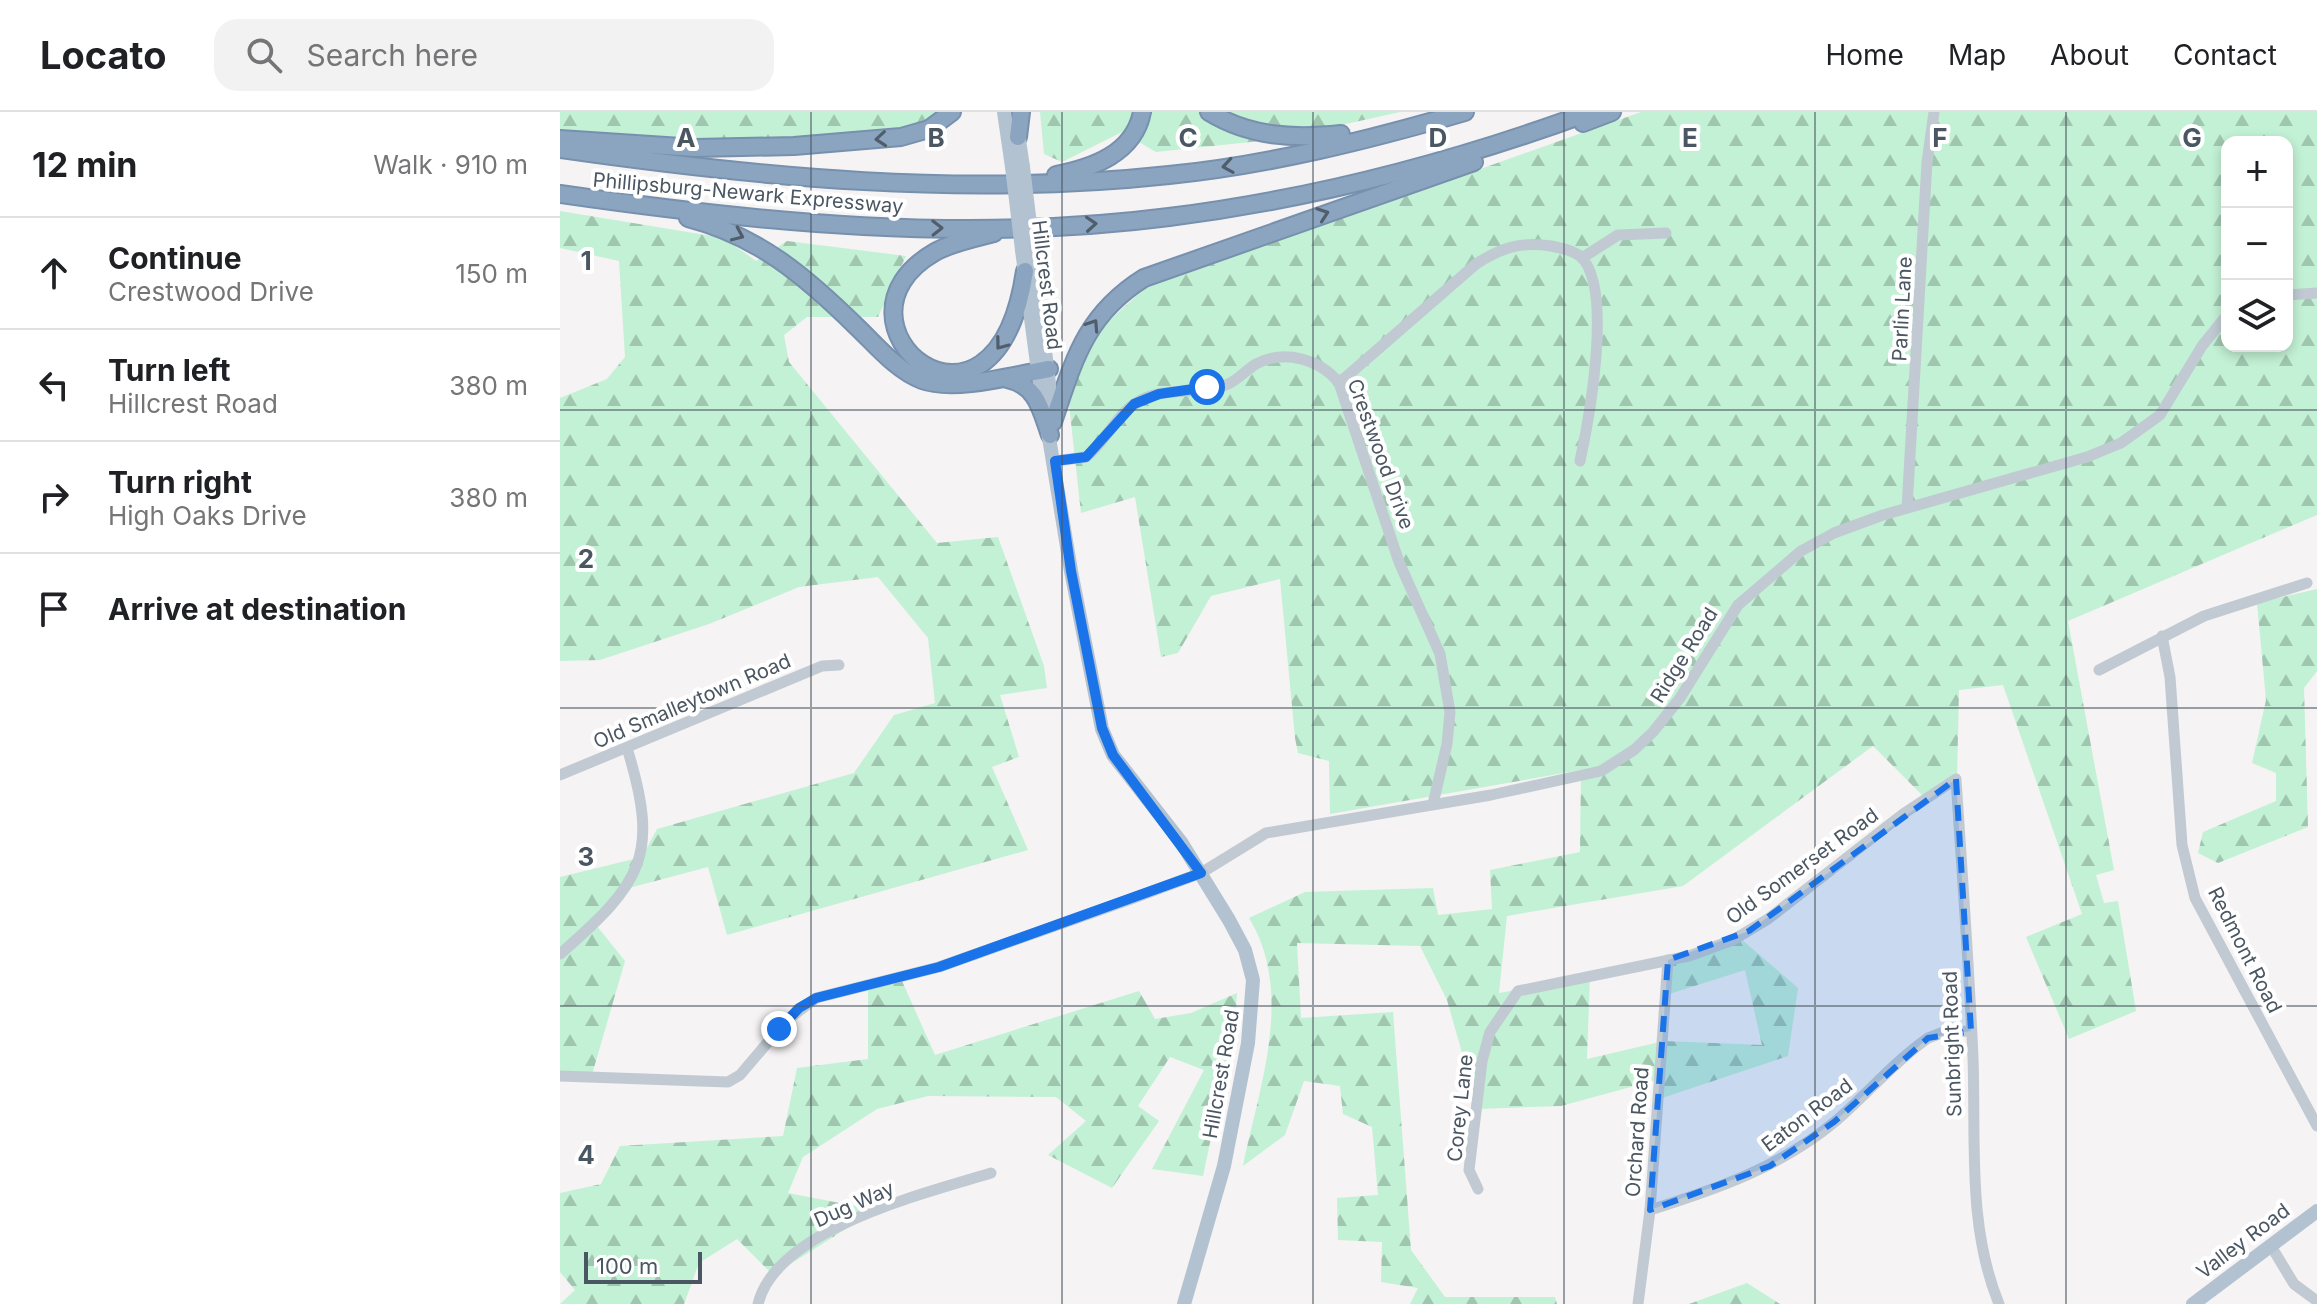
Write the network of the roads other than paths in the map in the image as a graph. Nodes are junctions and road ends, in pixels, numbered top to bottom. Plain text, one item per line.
1 (952, 112) edge
2 (1004, 112) edge
3 (1015, 112) edge
4 (1021, 112) edge
5 (1142, 112) edge
6 (1209, 112) edge
7 (1465, 112) edge
8 (1590, 112) edge
9 (1612, 112) edge
10 (1934, 112) edge
11 (1386, 133) junction
12 (1018, 137) junction
13 (560, 139) edge
14 (560, 149) edge
15 (1017, 167) junction
16 (999, 185) junction
17 (560, 194) edge
18 (636, 205) junction
19 (1014, 227) junction
20 (1666, 233) dead end
21 (1028, 249) junction
22 (1582, 258) junction
23 (1025, 271) junction
24 (2317, 293) edge
25 (2293, 295) edge
26 (2221, 322) edge
27 (1043, 370) junction
28 (1002, 378) junction
29 (1339, 383) junction
30 (1051, 429) junction
31 (1055, 461) junction
32 (1580, 461) dead end
33 (1907, 508) junction
34 (2307, 583) dead end
35 (2162, 636) junction
36 (839, 665) dead end
37 (2099, 670) dead end
38 (627, 748) junction
39 (560, 775) edge
40 (1956, 779) joint
41 (1433, 804) junction
42 (1201, 873) junction
43 (560, 954) edge
44 (1668, 960) junction
45 (1518, 991) joint
46 (1971, 1031) junction
47 (560, 1076) edge
48 (2317, 1126) edge
49 (991, 1173) dead end
50 (1478, 1189) dead end
51 (1650, 1210) junction
52 (2317, 1211) edge
53 (2271, 1246) junction
54 (2317, 1301) edge
55 (758, 1304) edge
56 (1184, 1304) edge
57 (1638, 1304) edge
58 (1999, 1304) edge
59 (2193, 1304) edge

1 -> 13 highway
2 - 15 main road, Hillcrest Road
3 - 12 main road, Hillcrest Road
4 - 12 highway
5 - 16 highway
6 - 11 highway
7 - 11 highway, Phillipsburg-Newark Expressway
19 -> 8 highway, Phillipsburg-Newark Expressway
30 -> 9 highway
10 - 33 street, Parlin Lane
11 -> 16 highway, Phillipsburg-Newark Expressway
12 - 15 main road, Hillcrest Road
14 - 16 highway, Phillipsburg-Newark Expressway
15 - 21 main road, Hillcrest Road, bridge
17 - 18 highway, Phillipsburg-Newark Expressway
18 -> 19 highway, Phillipsburg-Newark Expressway
18 -> 28 highway
23 -> 19 highway
20 - 22 street
21 - 23 main road, Hillcrest Road
21 - 27 main road, Hillcrest Road
22 - 29 street
22 - 32 street
23 - 27 main road, Hillcrest Road
24 - 25 street
26 - 33 street, Ridge Road
27 - 28 highway
27 - 30 main road, Hillcrest Road
28 - 30 highway
29 - 31 street, Crestwood Drive
29 - 41 street, Crestwood Drive
30 - 31 main road, Hillcrest Road
31 - 42 main road, Hillcrest Road
33 - 41 street, Ridge Road
34 - 35 street
35 - 37 street
35 - 48 street, Redmont Road
36 - 38 street, Old Smalleytown Road
38 - 39 street, Old Smalleytown Road
38 - 43 street
40 - 44 street, Old Somerset Road
40 - 46 street, Sunbright Road
41 - 42 street, Ridge Road
42 - 47 street, Ridge Road
42 - 56 main road, Hillcrest Road
44 - 45 street, Old Somerset Road
44 - 51 street, Orchard Road
45 - 50 street, Corey Lane
46 - 51 street, Eaton Road
46 - 58 street, Sunbright Road
49 - 55 street, Dug Way
51 - 57 street, Orchard Road
52 - 53 main road, Valley Road
53 - 54 street
53 - 59 main road, Valley Road

